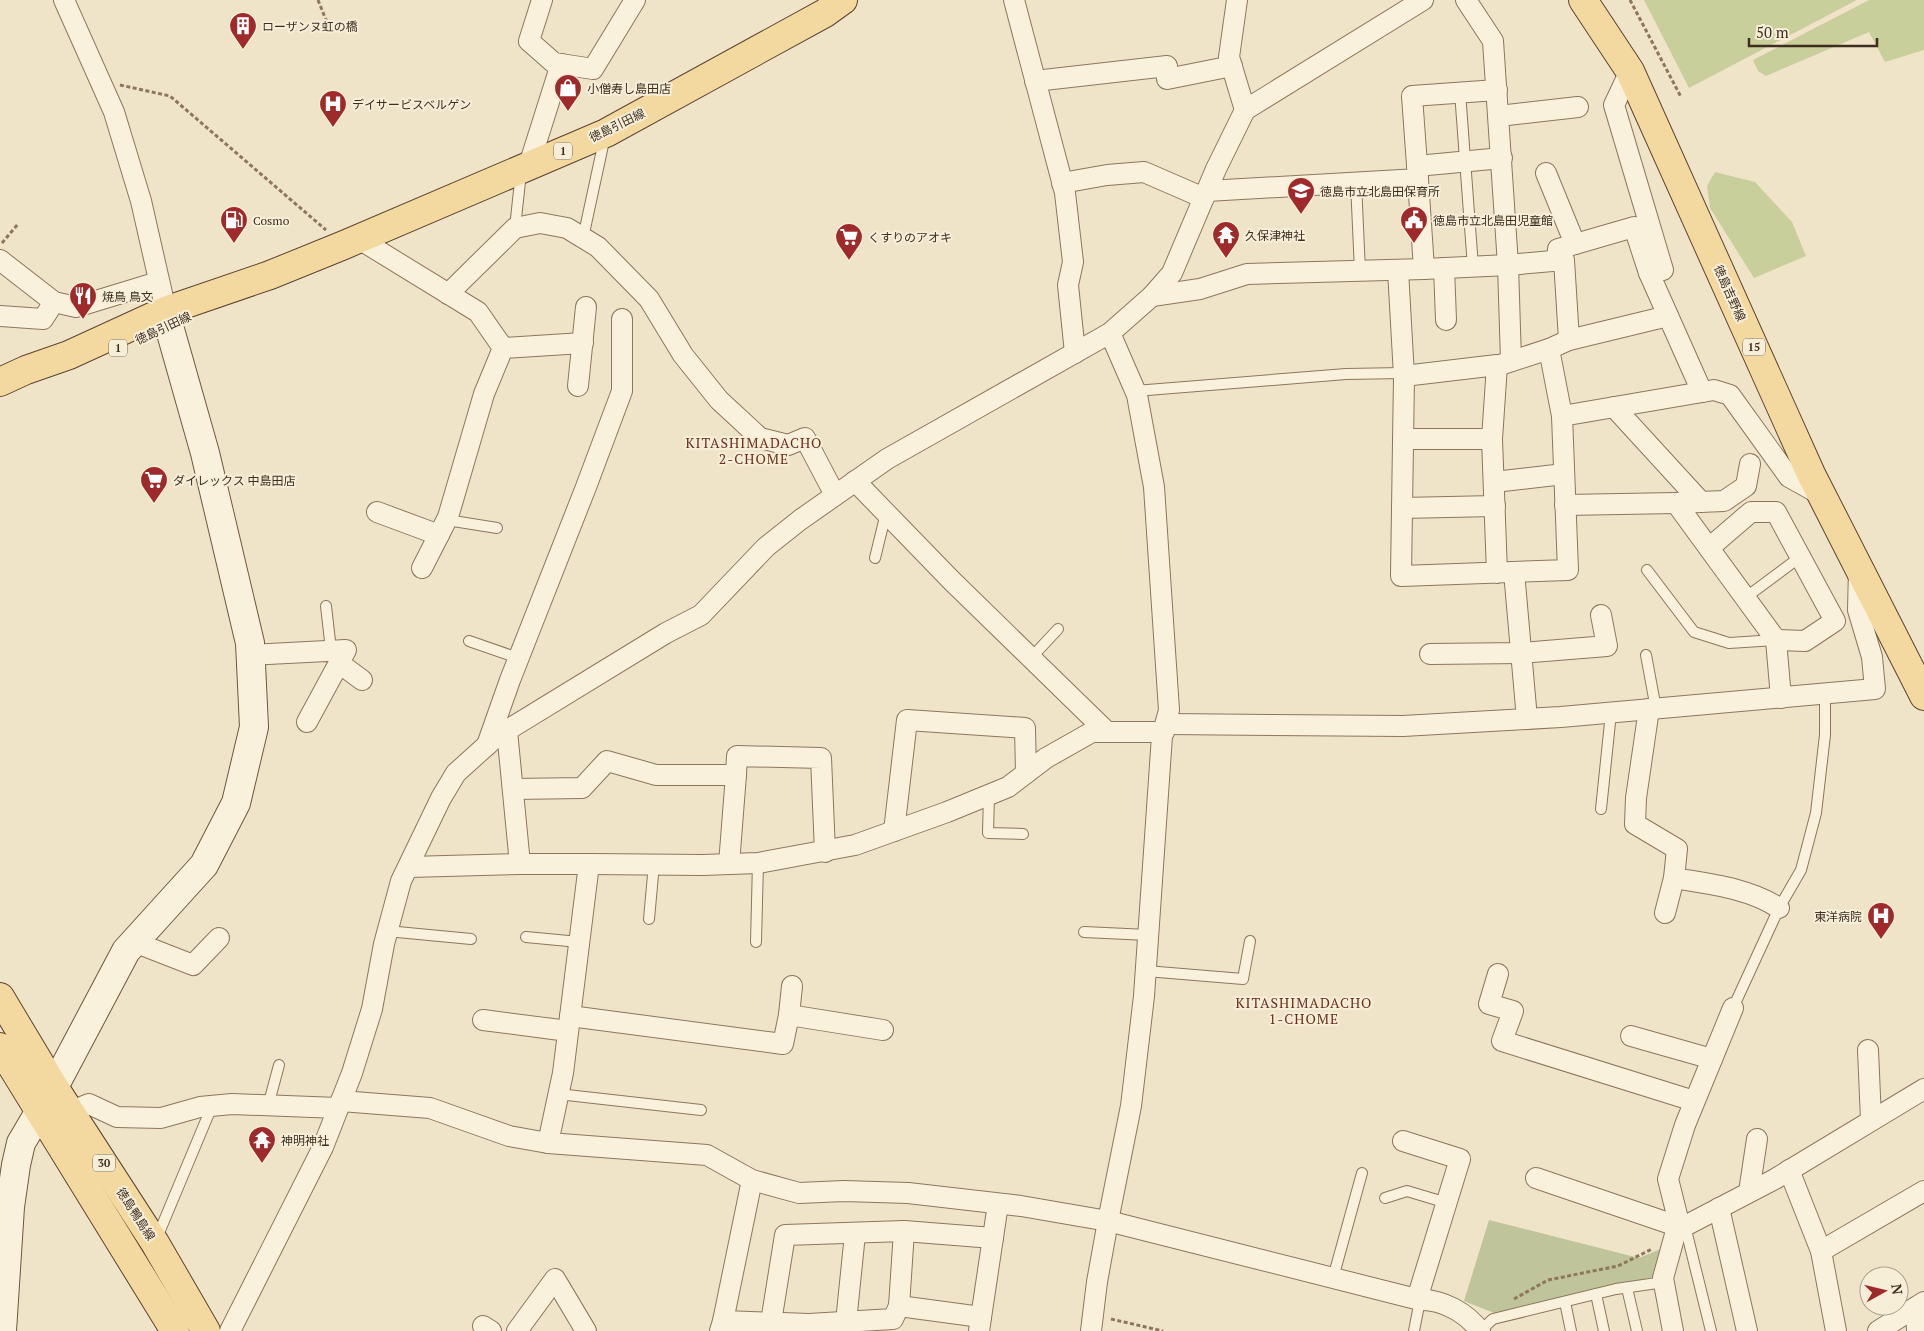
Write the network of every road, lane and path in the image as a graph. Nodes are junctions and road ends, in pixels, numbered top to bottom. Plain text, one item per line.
1 (64, 0) edge
2 (318, 0) edge
3 (542, 0) edge
4 (635, 0) edge
5 (843, 0) edge
6 (1014, 0) edge
7 (1237, 0) edge
8 (1423, 0) edge
9 (1466, 0) edge
10 (1584, 0) edge
11 (1630, 0) edge
12 (328, 25) dead end
13 (560, 64) junction
14 (1232, 66) junction
15 (1630, 71) junction
16 (100, 81) junction
17 (1035, 81) junction
18 (1497, 90) junction
19 (1460, 92) junction
20 (1681, 97) dead end
21 (1578, 107) dead end
22 (1245, 110) junction
23 (1499, 116) junction
24 (606, 133) junction
25 (1502, 158) junction
26 (1465, 162) junction
27 (525, 167) junction
28 (1417, 172) junction
29 (1546, 173) dead end
30 (1062, 183) junction
31 (1356, 183) junction
32 (1206, 194) junction
33 (18, 224) dead end
34 (515, 228) junction
35 (583, 238) junction
36 (351, 242) junction
37 (1574, 244) junction
38 (0, 245) edge
39 (0, 260) edge
40 (1556, 261) junction
41 (1508, 266) junction
42 (1473, 267) junction
43 (1444, 268) junction
44 (1424, 269) junction
45 (1398, 270) junction
46 (1360, 271) junction
47 (1649, 273) junction
48 (158, 282) junction
49 (448, 294) junction
50 (1152, 296) junction
51 (54, 302) junction
52 (586, 307) dead end
53 (0, 316) edge
54 (1668, 316) junction
55 (167, 319) junction
56 (622, 319) dead end
57 (1446, 320) dead end
58 (1110, 333) junction
59 (1569, 340) junction
60 (582, 342) junction
61 (503, 348) junction
62 (1549, 349) junction
63 (1075, 353) junction
64 (1504, 363) junction
65 (1404, 375) junction
66 (0, 382) edge
67 (578, 386) dead end
68 (1135, 390) junction
69 (1702, 392) junction
70 (0, 400) edge
71 (1614, 407) junction
72 (1562, 416) junction
73 (1403, 439) junction
74 (1492, 439) junction
75 (1750, 464) dead end
76 (1564, 474) junction
77 (854, 481) junction
78 (1494, 482) junction
79 (835, 495) junction
80 (1823, 496) junction
81 (1701, 502) junction
82 (1676, 503) junction
83 (1565, 505) junction
84 (1495, 506) junction
85 (1402, 508) junction
86 (377, 512) dead end
87 (886, 513) junction
88 (443, 527) junction
89 (497, 528) dead end
90 (1709, 548) junction
91 (1800, 557) junction
92 (875, 558) dead end
93 (1859, 567) junction
94 (422, 568) dead end
95 (1647, 570) dead end
96 (1505, 572) junction
97 (1745, 598) junction
98 (326, 606) dead end
99 (1602, 615) dead end
100 (1058, 629) dead end
101 (1776, 640) junction
102 (468, 641) dead end
103 (1521, 653) junction
104 (1430, 654) dead end
105 (251, 655) junction
106 (1646, 655) dead end
107 (335, 657) junction
108 (518, 658) junction
109 (1031, 658) junction
110 (362, 680) dead end
111 (1825, 694) junction
112 (1924, 696) edge
113 (1781, 698) junction
114 (1653, 709) junction
115 (1611, 713) junction
116 (1527, 719) junction
117 (307, 722) dead end
118 (1165, 728) junction
119 (507, 730) junction
120 (1107, 732) junction
121 (487, 745) junction
122 (1026, 773) junction
123 (736, 775) junction
124 (513, 789) junction
125 (989, 794) junction
126 (1601, 810) dead end
127 (894, 831) junction
128 (1023, 834) dead end
129 (825, 852) junction
130 (758, 863) junction
131 (520, 864) junction
132 (589, 864) junction
133 (654, 864) junction
134 (729, 864) junction
135 (409, 867) junction
136 (1674, 878) junction
137 (1779, 908) junction
138 (1665, 913) dead end
139 (650, 919) dead end
140 (387, 931) junction
141 (1084, 932) dead end
142 (1148, 935) junction
143 (526, 937) dead end
144 (219, 938) dead end
145 (471, 939) dead end
146 (1250, 941) dead end
147 (134, 942) junction
148 (579, 942) junction
149 (756, 942) dead end
150 (1146, 970) junction
151 (1498, 974) dead end
152 (792, 986) dead end
153 (0, 997) edge
154 (1732, 1008) joint
155 (789, 1015) junction
156 (483, 1020) dead end
157 (569, 1023) junction
158 (883, 1030) dead end
159 (1631, 1036) dead end
160 (0, 1047) edge
161 (1868, 1050) dead end
162 (1712, 1059) junction
163 (279, 1065) dead end
164 (54, 1087) junction
165 (1924, 1089) edge
166 (558, 1094) junction
167 (1694, 1101) junction
168 (340, 1104) junction
169 (212, 1106) junction
170 (268, 1106) junction
171 (701, 1110) dead end
172 (39, 1111) junction
173 (70, 1112) junction
174 (1871, 1120) junction
175 (1757, 1139) dead end
176 (1403, 1141) dead end
177 (548, 1143) junction
178 (1789, 1170) junction
179 (1362, 1173) dead end
180 (1536, 1178) dead end
181 (752, 1180) junction
182 (1924, 1191) edge
183 (1749, 1192) junction
184 (1386, 1198) dead end
185 (1447, 1203) junction
186 (998, 1204) junction
187 (1719, 1208) junction
188 (1108, 1221) junction
189 (1680, 1230) junction
190 (904, 1231) junction
191 (854, 1234) junction
192 (993, 1238) junction
193 (155, 1243) junction
194 (1821, 1251) junction
195 (1333, 1278) junction
196 (1664, 1282) junction
197 (1627, 1288) junction
198 (1596, 1294) junction
199 (1418, 1300) junction
200 (1565, 1302) junction
201 (1920, 1304) edge
202 (899, 1306) junction
203 (771, 1322) junction
204 (846, 1322) junction
205 (1092, 1323) edge
206 (980, 1324) edge
207 (722, 1326) edge
208 (1478, 1328) edge
209 (2, 1331) edge
210 (175, 1331) edge
211 (206, 1331) edge
212 (230, 1331) edge
213 (517, 1331) edge
214 (586, 1331) edge
215 (1163, 1331) edge
216 (1414, 1331) edge
217 (1571, 1331) edge
218 (1604, 1331) edge
219 (1637, 1331) edge
220 (1674, 1331) edge
221 (1711, 1331) edge
222 (1747, 1331) edge
223 (1836, 1331) edge
224 (1878, 1331) edge
225 (1917, 1331) edge

1 - 16 street
2 - 12 path
3 - 13 street
4 - 13 street
5 - 24 main road, 徳島引田線 / 1
6 - 17 street
7 - 14 street
8 - 22 street
9 - 18 street
10 - 15 main road, 徳島吉野線 / 15
11 - 20 path
13 - 27 street
14 - 17 street
14 - 22 street
15 - 47 street
15 - 80 main road, 徳島吉野線 / 15
16 - 36 path
16 - 48 street
17 - 30 street
18 - 19 street
18 - 23 street
19 - 26 lane
19 - 28 street
21 - 23 street
22 - 32 street
23 - 25 street
24 - 27 main road, 徳島引田線 / 1
24 - 35 lane
25 - 26 street
25 - 41 street
26 - 28 street
26 - 42 lane
27 - 34 lane
27 - 36 main road, 徳島引田線 / 1
28 - 31 street
28 - 44 street
29 - 37 street
30 - 32 street
30 - 63 street
31 - 32 street
31 - 46 lane
32 - 50 street
33 - 38 path
34 - 35 street
34 - 49 street
35 - 79 street
36 - 49 street
36 - 55 main road, 徳島引田線 / 1
37 - 40 street
37 - 47 street
39 - 51 street
40 - 41 street
40 - 59 street
41 - 42 street
41 - 64 street
42 - 43 street
43 - 44 street
43 - 57 street
44 - 45 street
45 - 46 street
45 - 65 street
46 - 50 street
47 - 54 street
48 - 51 street
48 - 55 street
49 - 61 street
50 - 58 street
51 - 53 street
52 - 60 street
54 - 59 street
54 - 69 street
55 - 66 main road, 徳島引田線 / 1
55 - 70 main road, 徳島引田線 / 1
55 - 105 street
56 - 108 street
58 - 63 street
58 - 68 street
59 - 62 street
60 - 61 street
60 - 67 street
61 - 88 street
62 - 64 street
62 - 72 street
63 - 77 street
64 - 65 street
64 - 74 street
65 - 68 lane
65 - 73 street
68 - 118 street
69 - 71 street
69 - 80 street
71 - 72 street
71 - 81 street
72 - 76 street
73 - 74 street
73 - 85 street
74 - 78 street
75 - 81 street
76 - 78 street
76 - 83 street
77 - 79 street
77 - 87 street
78 - 84 street
79 - 119 street
80 - 93 main road, 徳島吉野線 / 15
81 - 82 street
82 - 83 street
82 - 90 street
83 - 96 street
84 - 85 street
84 - 96 street
85 - 96 street
86 - 88 street
87 - 92 lane
87 - 109 street
88 - 89 lane
88 - 94 street
90 - 91 street
90 - 97 street
91 - 97 lane
91 - 101 street
93 - 111 street
93 - 112 main road, 徳島吉野線 / 15
95 - 101 lane
96 - 103 street
97 - 101 street
98 - 107 lane
99 - 103 street
100 - 109 lane
101 - 113 street
102 - 108 lane
103 - 104 street
103 - 116 street
105 - 107 street
105 - 147 street
106 - 114 lane
107 - 110 street
107 - 117 street
108 - 121 street
109 - 120 street
111 - 113 street
111 - 137 lane
113 - 114 street
114 - 115 street
114 - 136 street
115 - 116 street
115 - 126 lane
116 - 118 street
118 - 120 street
118 - 142 street
119 - 121 street
119 - 124 street
120 - 122 street
121 - 135 street
122 - 125 street
122 - 127 street
123 - 124 street
123 - 129 street
123 - 134 street
124 - 131 street
125 - 127 street
125 - 128 lane
127 - 129 street
129 - 130 street
130 - 134 street
130 - 149 lane
131 - 132 street
131 - 135 street
132 - 133 street
132 - 148 street
133 - 134 street
133 - 139 lane
135 - 140 street
136 - 137 street
136 - 138 street
137 - 154 lane
140 - 145 lane
140 - 168 street
141 - 142 lane
142 - 150 street
143 - 148 lane
144 - 147 street
146 - 150 lane
147 - 164 street
148 - 157 street
150 - 188 street
151 - 167 street
152 - 155 street
153 - 164 main road, 徳島鴨島線 / 30
154 - 162 street
155 - 157 street
155 - 158 street
156 - 157 street
157 - 166 street
159 - 162 street
160 - 172 main road, 30
161 - 174 street
162 - 167 street
163 - 170 lane
164 - 172 street
164 - 173 main road, 徳島鴨島線 / 30
165 - 174 street
166 - 171 lane
166 - 177 street
167 - 189 street
168 - 170 street
168 - 177 street
168 - 212 street
169 - 170 street
169 - 173 street
169 - 193 lane
172 - 209 street
172 - 210 main road, 30
173 - 193 main road, 徳島鴨島線 / 30
174 - 178 street
175 - 183 street
176 - 185 street
177 - 181 street
178 - 183 street
178 - 194 street
179 - 195 lane
180 - 189 street
181 - 186 street
181 - 207 street
182 - 194 street
183 - 187 street
184 - 185 lane
185 - 199 street
186 - 188 street
186 - 192 street
187 - 189 street
187 - 222 street
188 - 195 street
188 - 205 street
189 - 196 street
189 - 208 path
189 - 221 lane
190 - 191 street
190 - 192 street
190 - 202 street
191 - 203 street
191 - 204 street
192 - 206 street
193 - 211 main road, 徳島鴨島線 / 30
194 - 223 street
195 - 199 street
196 - 197 lane
196 - 220 street
197 - 198 lane
197 - 219 lane
198 - 200 lane
198 - 218 lane
199 - 208 street
199 - 216 lane
200 - 208 lane
200 - 217 lane
201 - 224 street
201 - 225 street
202 - 204 street
202 - 206 street
203 - 204 street
203 - 207 street
205 - 215 path
213 - 214 street

